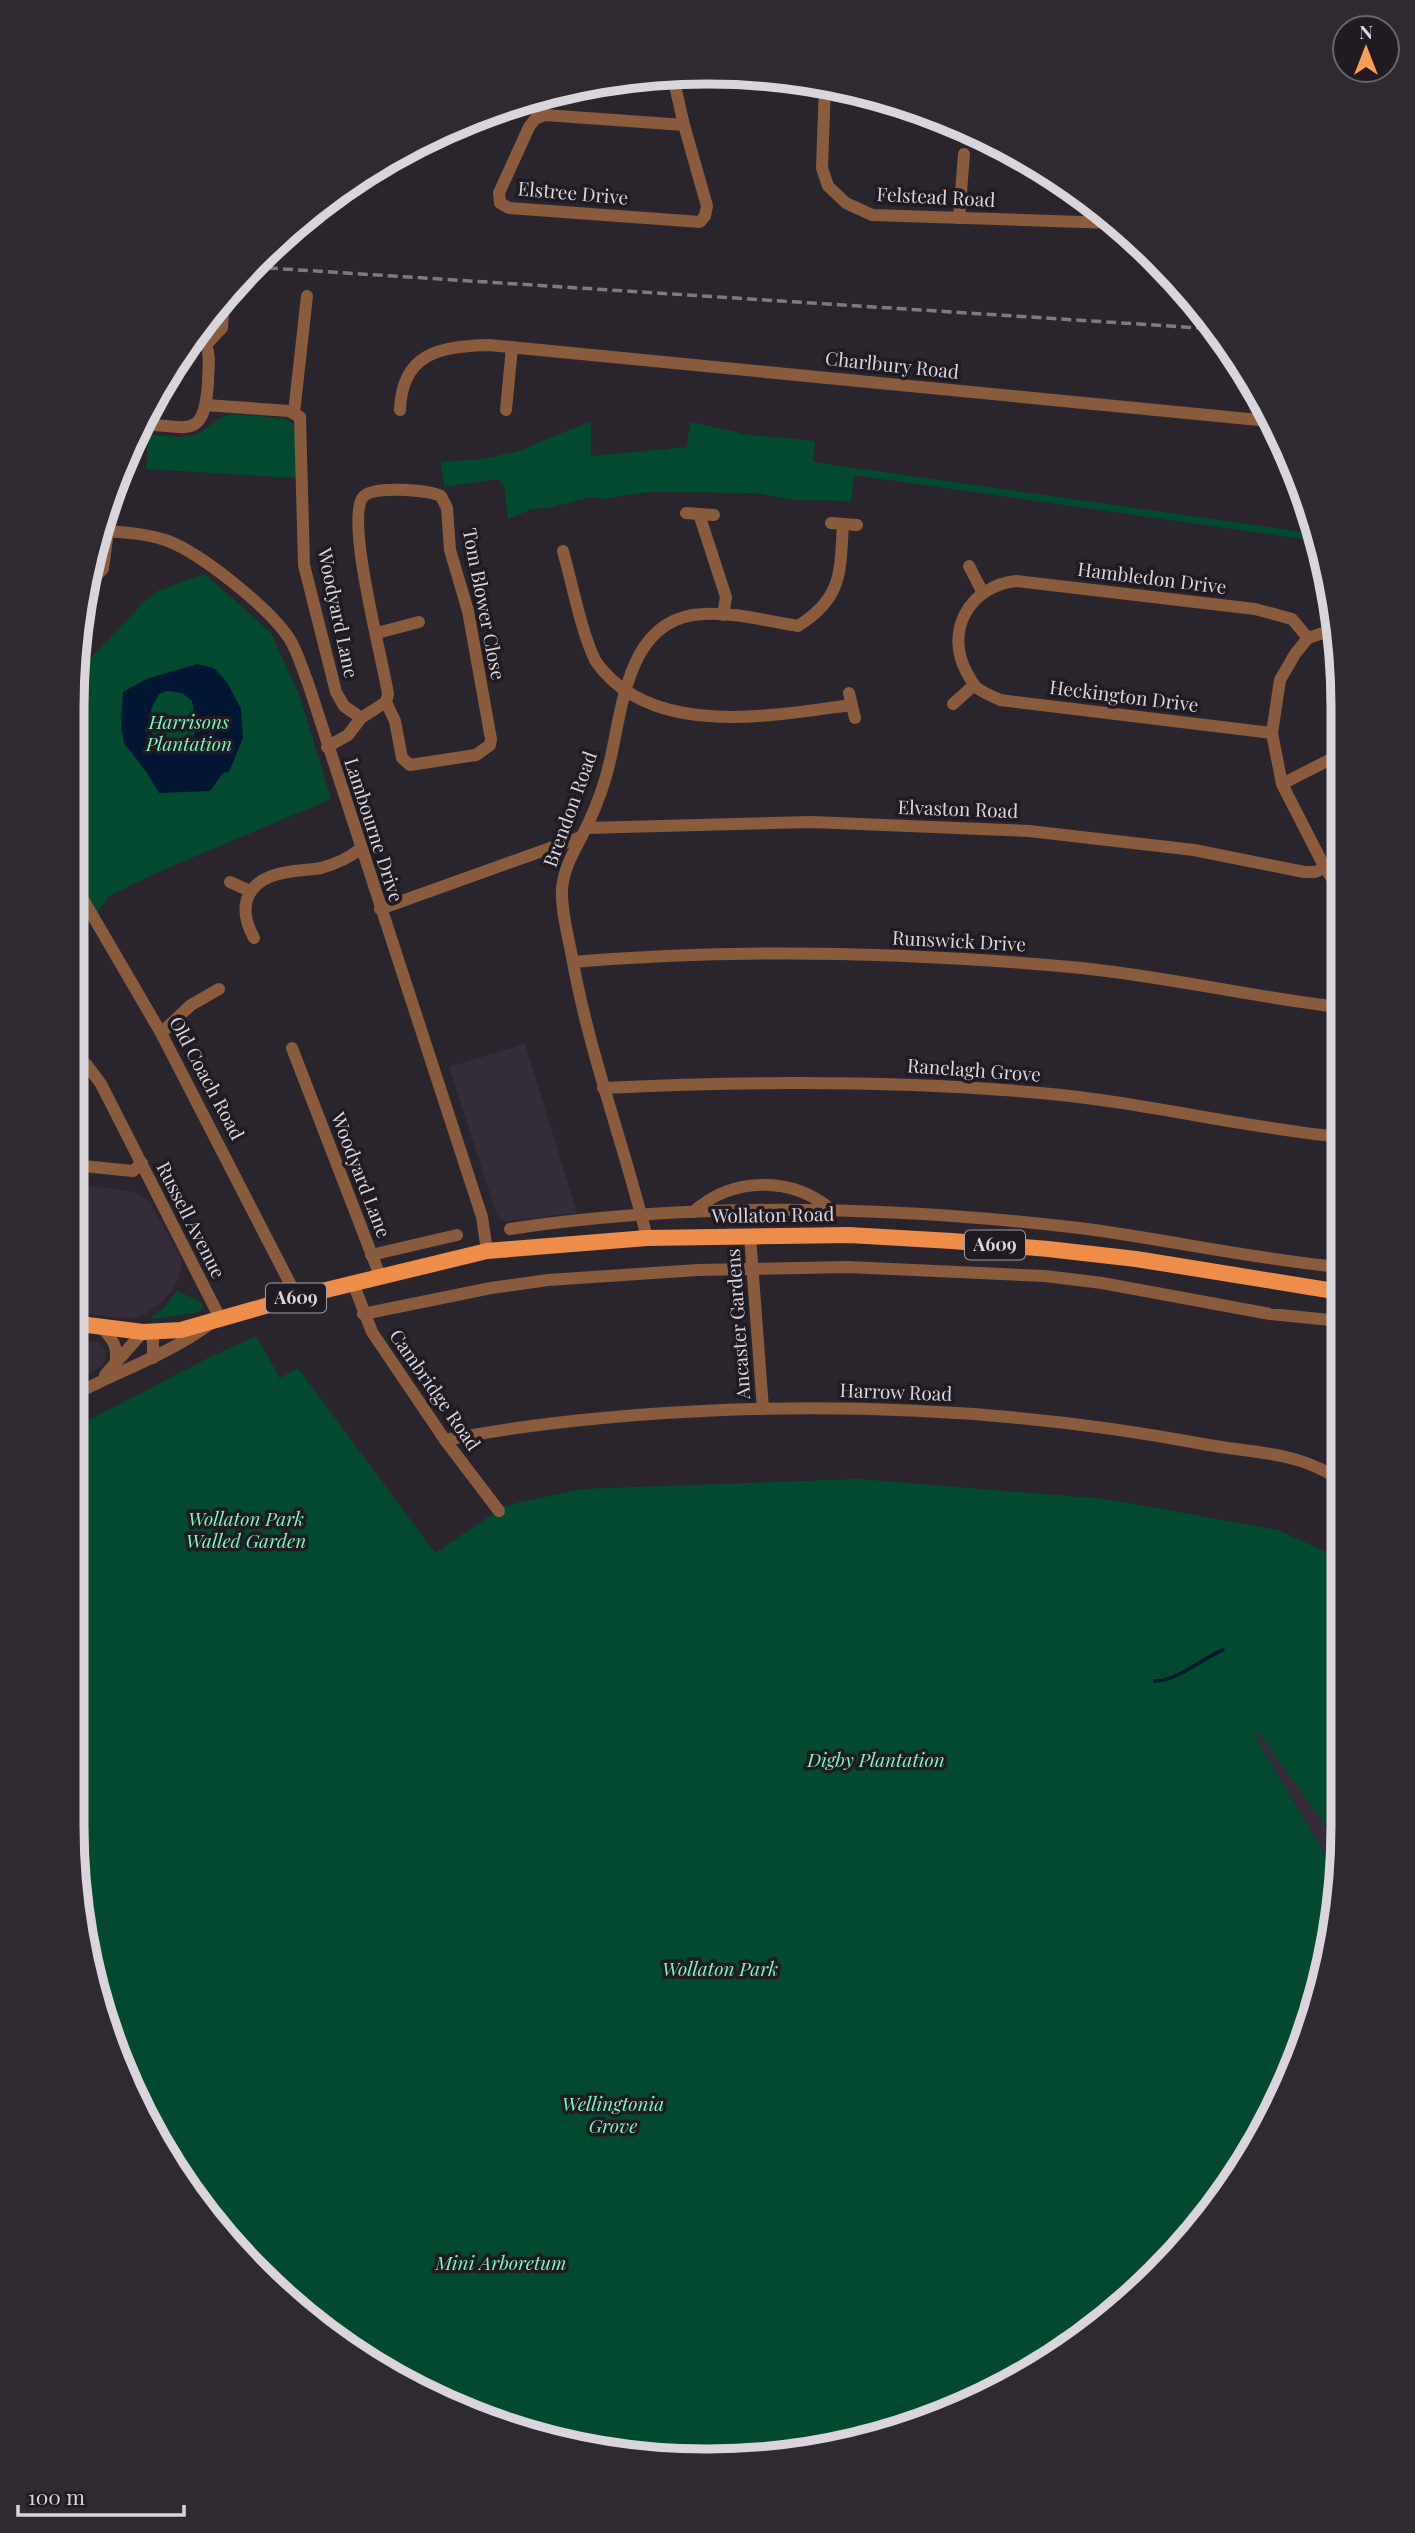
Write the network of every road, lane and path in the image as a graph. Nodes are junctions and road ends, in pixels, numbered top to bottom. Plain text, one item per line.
1 (675, 85) edge
2 (825, 95) edge
3 (684, 125) junction
4 (964, 154) dead end
5 (959, 218) junction
6 (1098, 222) edge
7 (307, 296) dead end
8 (223, 316) edge
9 (205, 339) edge
10 (201, 344) edge
11 (512, 346) junction
12 (206, 405) junction
13 (400, 410) dead end
14 (506, 410) dead end
15 (295, 414) junction
16 (1260, 420) edge
17 (152, 424) edge
18 (714, 515) dead end
19 (844, 524) dead end
20 (109, 532) edge
21 (563, 550) dead end
22 (103, 555) edge
23 (968, 566) dead end
24 (99, 573) edge
25 (984, 593) junction
26 (723, 615) junction
27 (419, 622) dead end
28 (1327, 632) edge
29 (377, 633) junction
30 (1308, 638) junction
31 (974, 685) junction
32 (625, 692) junction
33 (386, 702) junction
34 (953, 704) dead end
35 (361, 718) junction
36 (855, 718) dead end
37 (1272, 733) junction
38 (327, 747) junction
39 (1331, 759) edge
40 (1282, 784) junction
41 (583, 832) junction
42 (360, 849) junction
43 (1325, 869) junction
44 (1331, 878) edge
45 (230, 882) dead end
46 (250, 891) junction
47 (84, 901) edge
48 (380, 909) junction
49 (254, 938) dead end
50 (573, 962) junction
51 (215, 996) dead end
52 (1331, 1006) edge
53 (161, 1032) junction
54 (292, 1048) dead end
55 (84, 1062) edge
56 (603, 1088) junction
57 (1331, 1136) edge
58 (142, 1163) junction
59 (84, 1166) edge
60 (833, 1211) junction
61 (692, 1212) junction
62 (641, 1215) junction
63 (510, 1229) dead end
64 (457, 1235) dead end
65 (750, 1236) junction
66 (647, 1238) junction
67 (487, 1251) junction
68 (371, 1255) junction
69 (1331, 1266) edge
70 (754, 1269) junction
71 (380, 1276) junction
72 (353, 1283) junction
73 (1331, 1291) edge
74 (297, 1297) junction
75 (363, 1314) junction
76 (1331, 1320) edge
77 (217, 1321) junction
78 (84, 1325) edge
79 (101, 1327) junction
80 (145, 1333) junction
81 (153, 1358) junction
82 (115, 1366) junction
83 (100, 1381) junction
84 (84, 1390) edge
85 (763, 1409) junction
86 (445, 1440) junction
87 (1331, 1474) edge
88 (499, 1511) dead end

1 - 3 street, Elstree Drive
2 - 5 street, Felstead Road
3 - 3 street, Elstree Drive
4 - 5 street
5 - 6 street, Felstead Road
7 - 15 street, Woodyard Lane
8 - 9 street
10 - 12 street
11 - 13 street, Charlbury Road
11 - 14 street
11 - 16 street, Charlbury Road
12 - 15 street
12 - 17 street
15 - 35 street, Woodyard Lane
18 - 26 street
19 - 26 street, Brendon Road
20 - 38 street, Lambourne Drive
21 - 32 street
22 - 24 street
23 - 25 street
25 - 30 street, Hambledon Drive
25 - 31 street
26 - 32 street, Brendon Road
27 - 29 street
28 - 30 street
29 - 33 street, Tom Blower Close
29 - 33 street, Tom Blower Close
30 - 37 street
31 - 34 street
31 - 37 street, Heckington Drive
32 - 36 street
32 - 41 street, Brendon Road
33 - 35 street
35 - 38 street
37 - 40 street
38 - 42 street, Lambourne Drive
39 - 40 street
40 - 43 street
41 - 43 street, Elvaston Road
41 - 48 street, Elvaston Road
41 - 50 street, Brendon Road
42 - 46 street
42 - 48 street, Lambourne Drive
43 - 44 street
45 - 46 street
46 - 49 street
47 - 53 street, Old Coach Road
48 - 67 street, Lambourne Drive
50 - 52 street, Runswick Drive
50 - 56 street, Brendon Road
51 - 53 street
53 - 74 street, Old Coach Road
54 - 68 street, Woodyard Lane
55 - 58 street
56 - 57 street, Ranelagh Grove
56 - 62 street, Brendon Road
58 - 59 street, Russell Avenue
58 - 77 street, Russell Avenue
60 - 61 street, Wollaton Road
60 - 61 street
60 - 69 street, Wollaton Road
61 - 62 street, Wollaton Road
62 - 63 street, Wollaton Road
62 - 66 street, Brendon Road
64 - 68 street
65 - 66 main road, Wollaton Road / A609
65 - 70 street, Ancaster Gardens
65 - 73 main road, Wollaton Road / A609
66 - 67 main road, Wollaton Road / A609
67 - 71 main road, Wollaton Road / A609
68 - 71 street, Woodyard Lane
70 - 75 street
70 - 76 street
70 - 85 street, Ancaster Gardens
71 - 72 main road, Wollaton Road / A609
72 - 74 main road, Wollaton Road / A609
72 - 75 street, Cambridge Road
74 - 77 main road, Wollaton Road / A609
75 - 86 street, Cambridge Road
77 - 80 main road, Wollaton Road / A609
77 - 81 street, Wollaton Road
78 - 79 main road, A609
79 - 80 main road, Wollaton Road / A609
79 - 82 street
80 - 81 street
80 - 82 street, Wollaton Road
81 - 83 street, Wollaton Road
82 - 83 street, Wollaton Road
83 - 84 street, Wollaton Road
85 - 86 street, Harrow Road
85 - 87 street, Harrow Road
86 - 88 street, Cambridge Road

